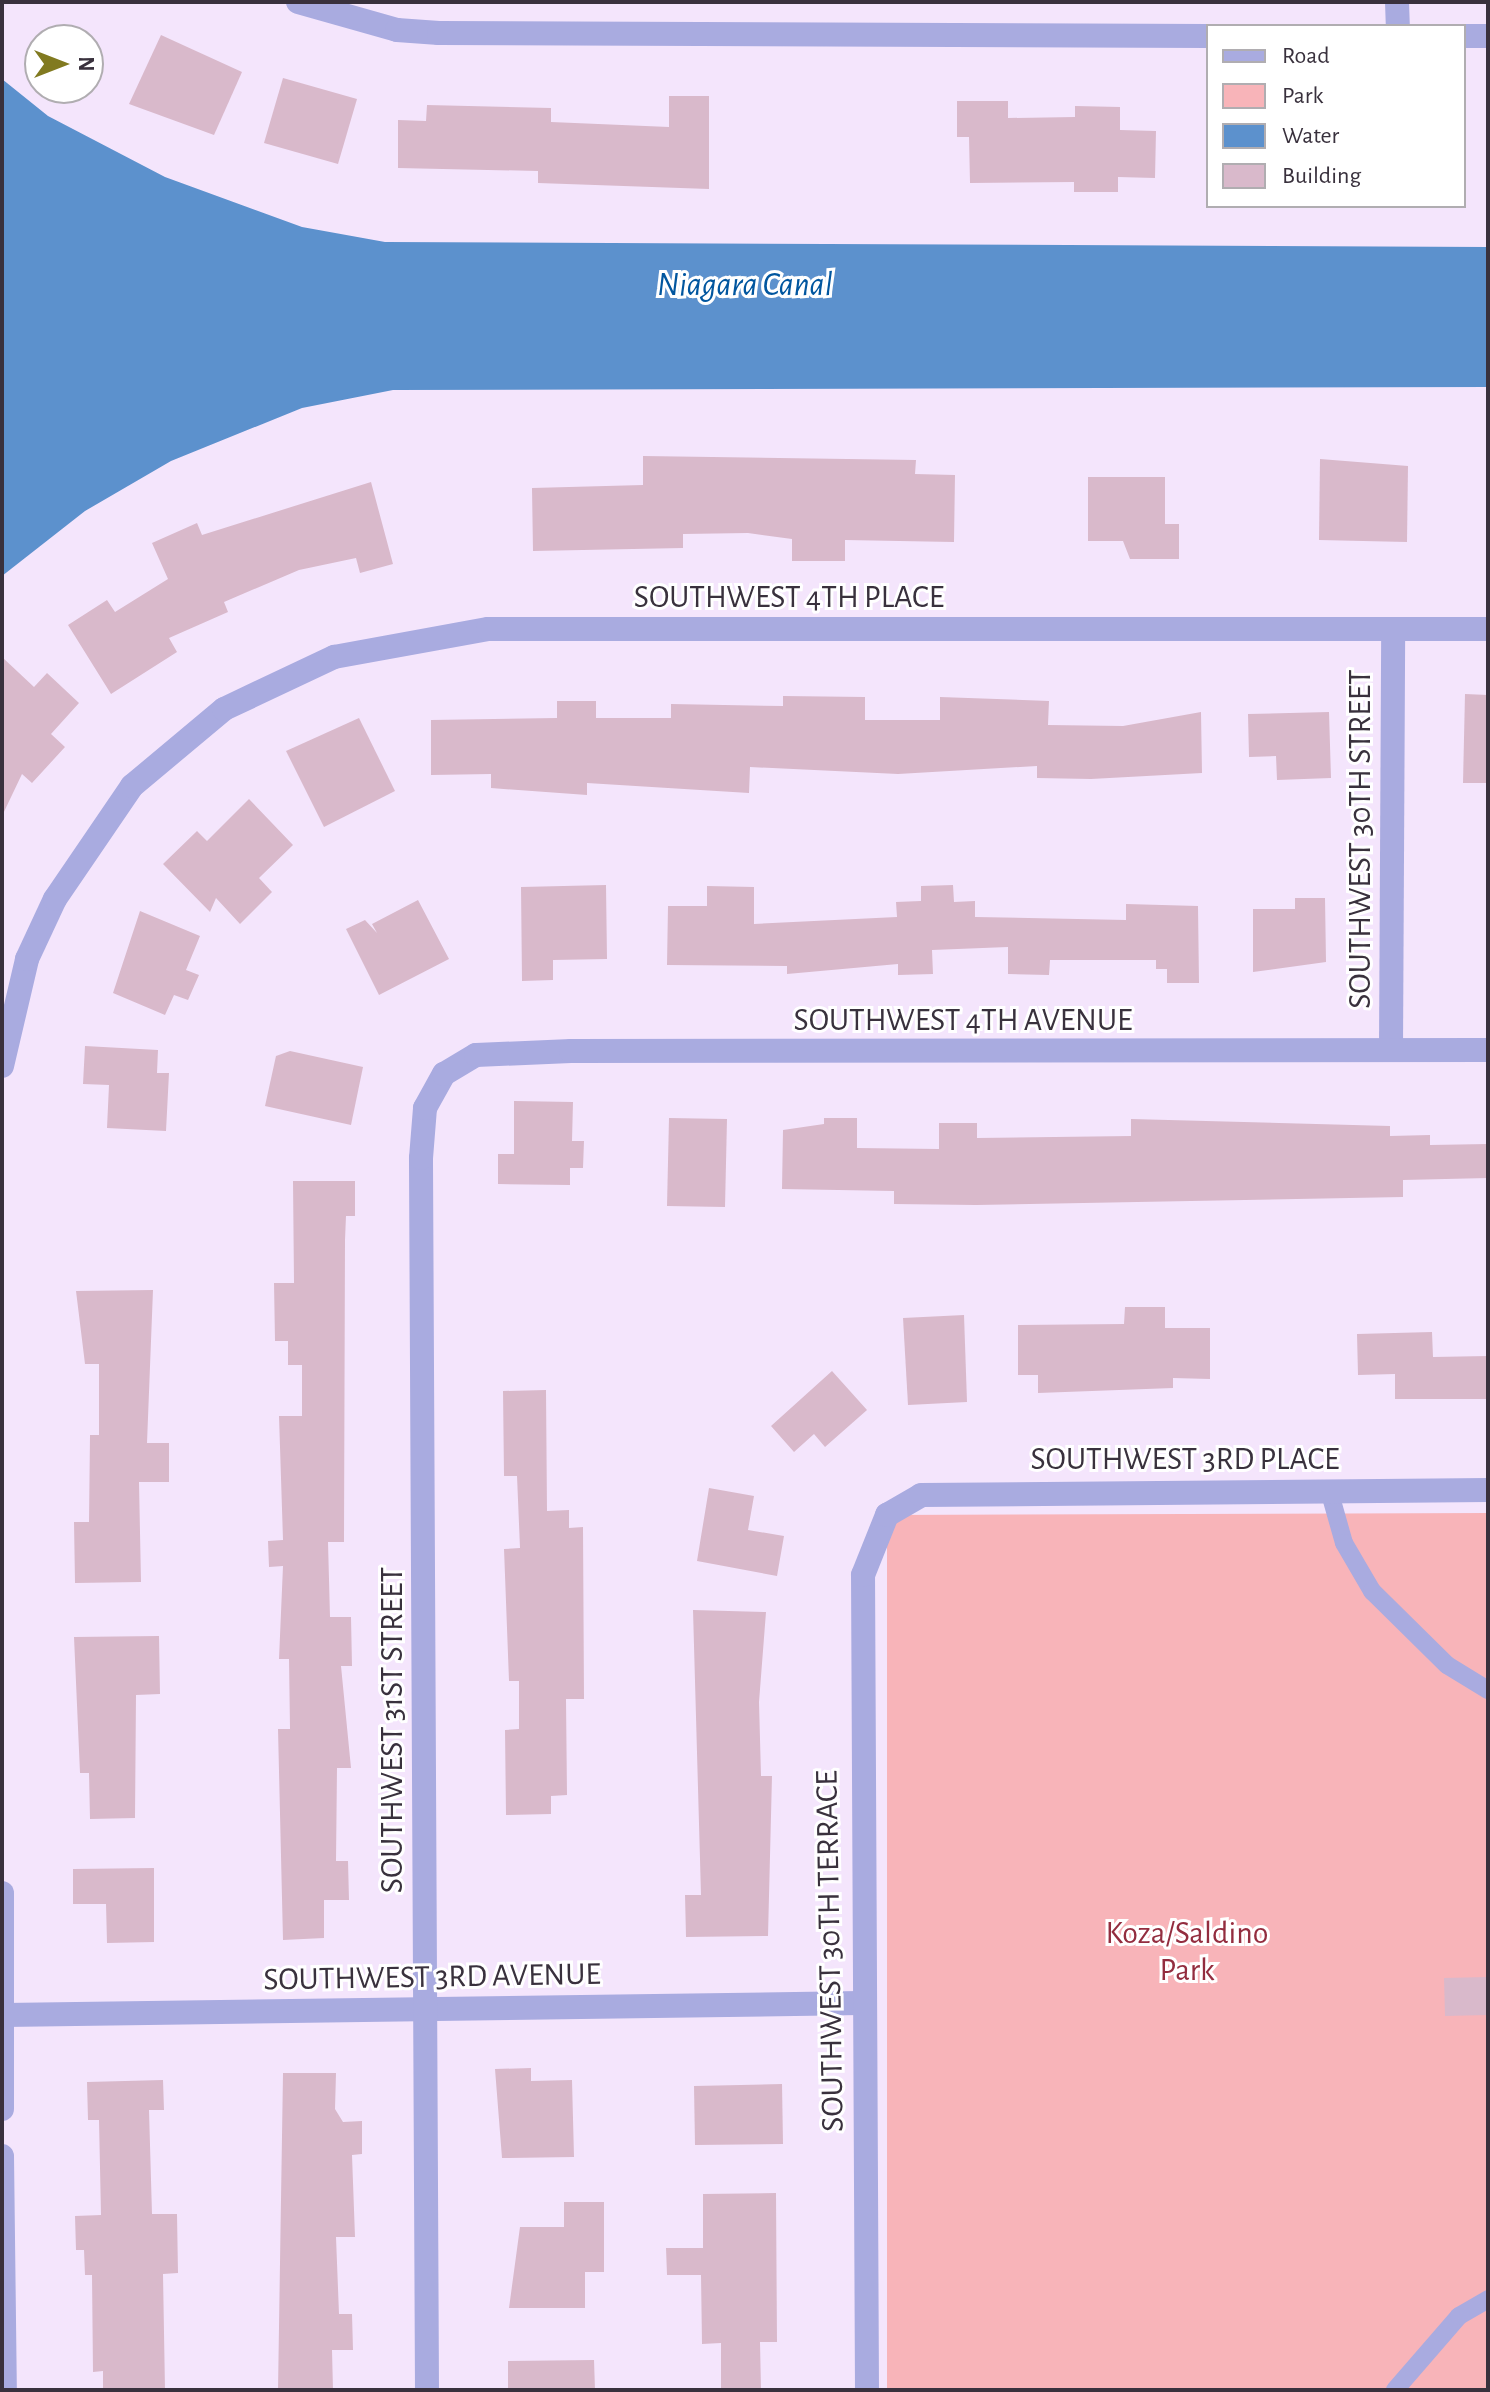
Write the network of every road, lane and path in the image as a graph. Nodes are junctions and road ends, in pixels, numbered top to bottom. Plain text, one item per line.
1 (298, 2) edge
2 (1397, 2) edge
3 (1398, 24) edge
4 (1206, 36) edge
5 (1466, 36) edge
6 (1488, 36) edge
7 (1488, 629) edge
8 (1393, 630) junction
9 (1391, 1049) junction
10 (1488, 1050) edge
11 (2, 1066) edge
12 (444, 1074) joint
13 (1329, 1490) junction
14 (1488, 1490) edge
15 (887, 1515) joint
16 (1488, 1690) edge
17 (2, 1893) edge
18 (861, 2003) junction
19 (426, 2009) junction
20 (4, 2015) junction
21 (2, 2109) edge
22 (2, 2156) edge
23 (1488, 2299) edge
24 (5, 2390) edge
25 (427, 2390) edge
26 (867, 2390) edge
27 (1395, 2390) edge

1 - 4 street
2 - 3 street
5 - 6 street
7 - 8 street, SOUTHWEST 4TH PLACE
8 - 9 street, SOUTHWEST 30TH STREET
8 - 11 street, SOUTHWEST 4TH PLACE
9 - 10 street, SOUTHWEST 4TH AVENUE
9 - 12 street, SOUTHWEST 4TH AVENUE
12 - 19 street, SOUTHWEST 31ST STREET
13 - 14 street, SOUTHWEST 3RD PLACE
13 - 15 street, SOUTHWEST 3RD PLACE
13 - 16 lane
15 - 18 street, SOUTHWEST 30TH TERRACE
17 - 20 street
18 - 19 street, SOUTHWEST 3RD AVENUE
18 - 26 street, SOUTHWEST 30TH TERRACE
19 - 20 street, SOUTHWEST 3RD AVENUE
19 - 25 street, SOUTHWEST 31ST STREET
20 - 21 street
22 - 24 street
23 - 27 lane

